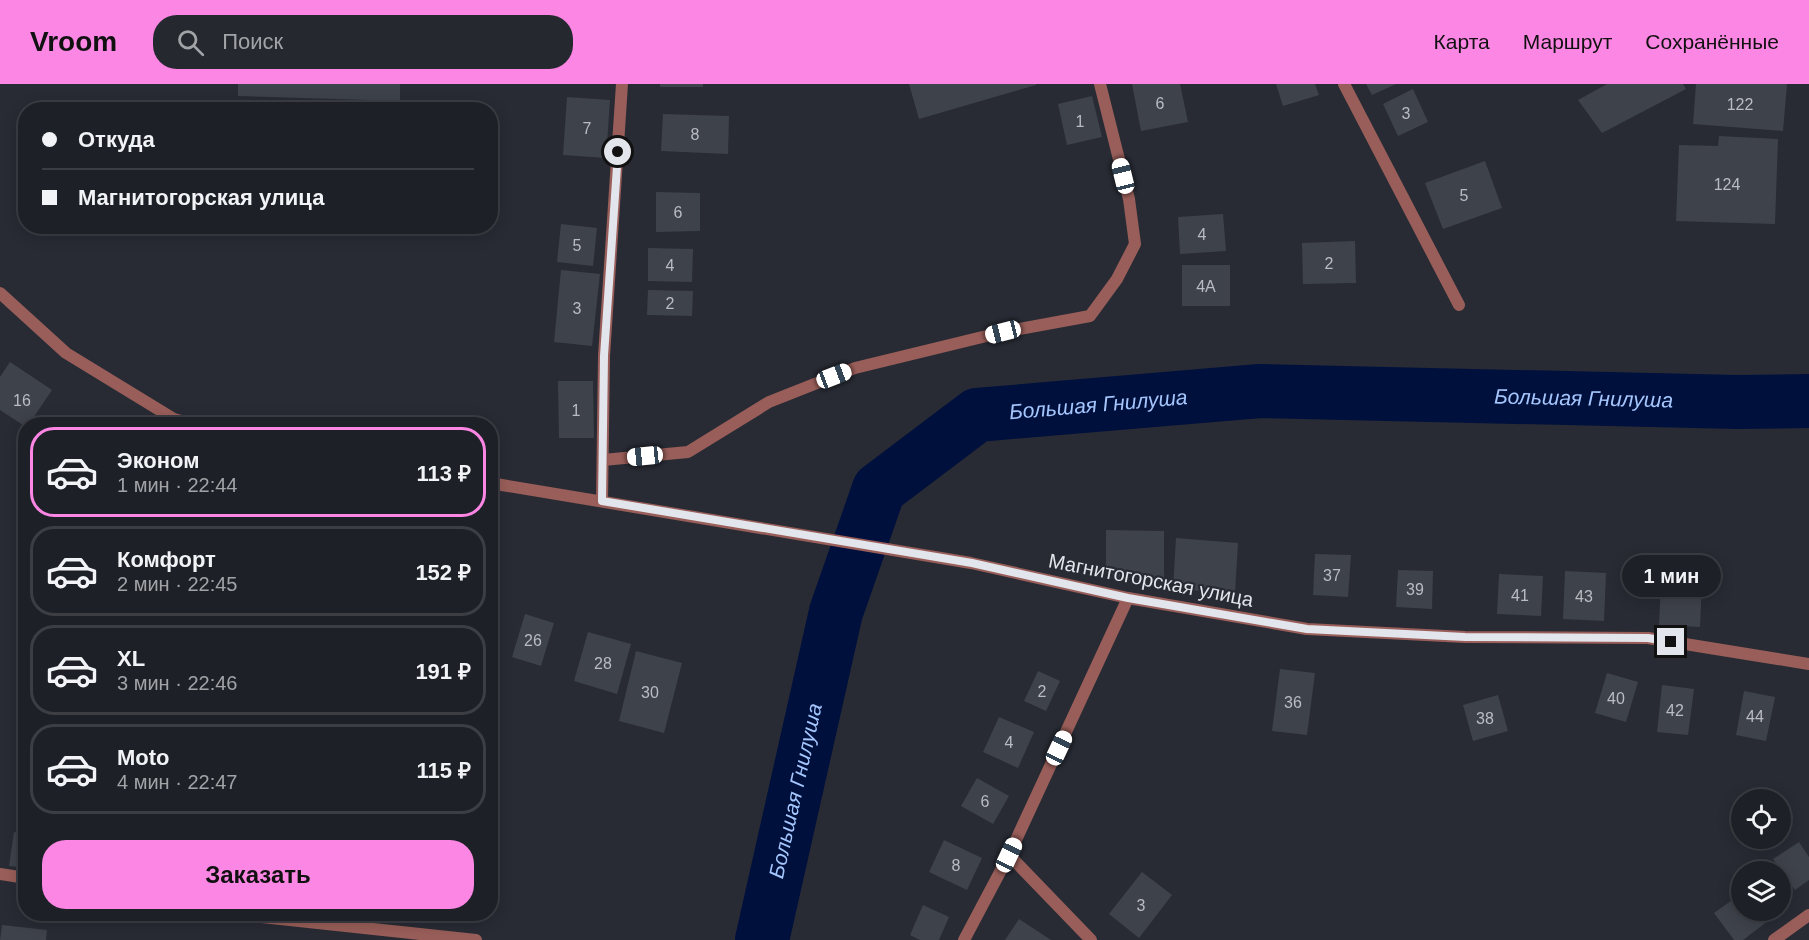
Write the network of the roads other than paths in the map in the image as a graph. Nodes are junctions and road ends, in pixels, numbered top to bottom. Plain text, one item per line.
1 (622, 84) edge
2 (1100, 84) edge
3 (1344, 84) edge
4 (0, 293) edge
5 (1459, 305) dead end
6 (171, 417) edge
7 (603, 460) junction
8 (498, 484) edge
9 (602, 501) junction
10 (1128, 598) junction
11 (1809, 664) edge
12 (1009, 855) junction
13 (0, 874) edge
14 (18, 877) edge
15 (1809, 915) edge
16 (306, 921) edge
17 (476, 940) edge
18 (964, 940) edge
19 (1091, 940) edge
20 (1774, 940) edge

1 - 7 street
2 - 7 street
3 - 5 street
4 - 6 street
7 - 9 street
8 - 9 street, Магнитогорская улица
9 - 10 street, Магнитогорская улица
10 - 11 street, Магнитогорская улица
10 - 12 street
12 - 18 street
12 - 19 street
13 - 14 street
15 - 20 street
16 - 17 street

